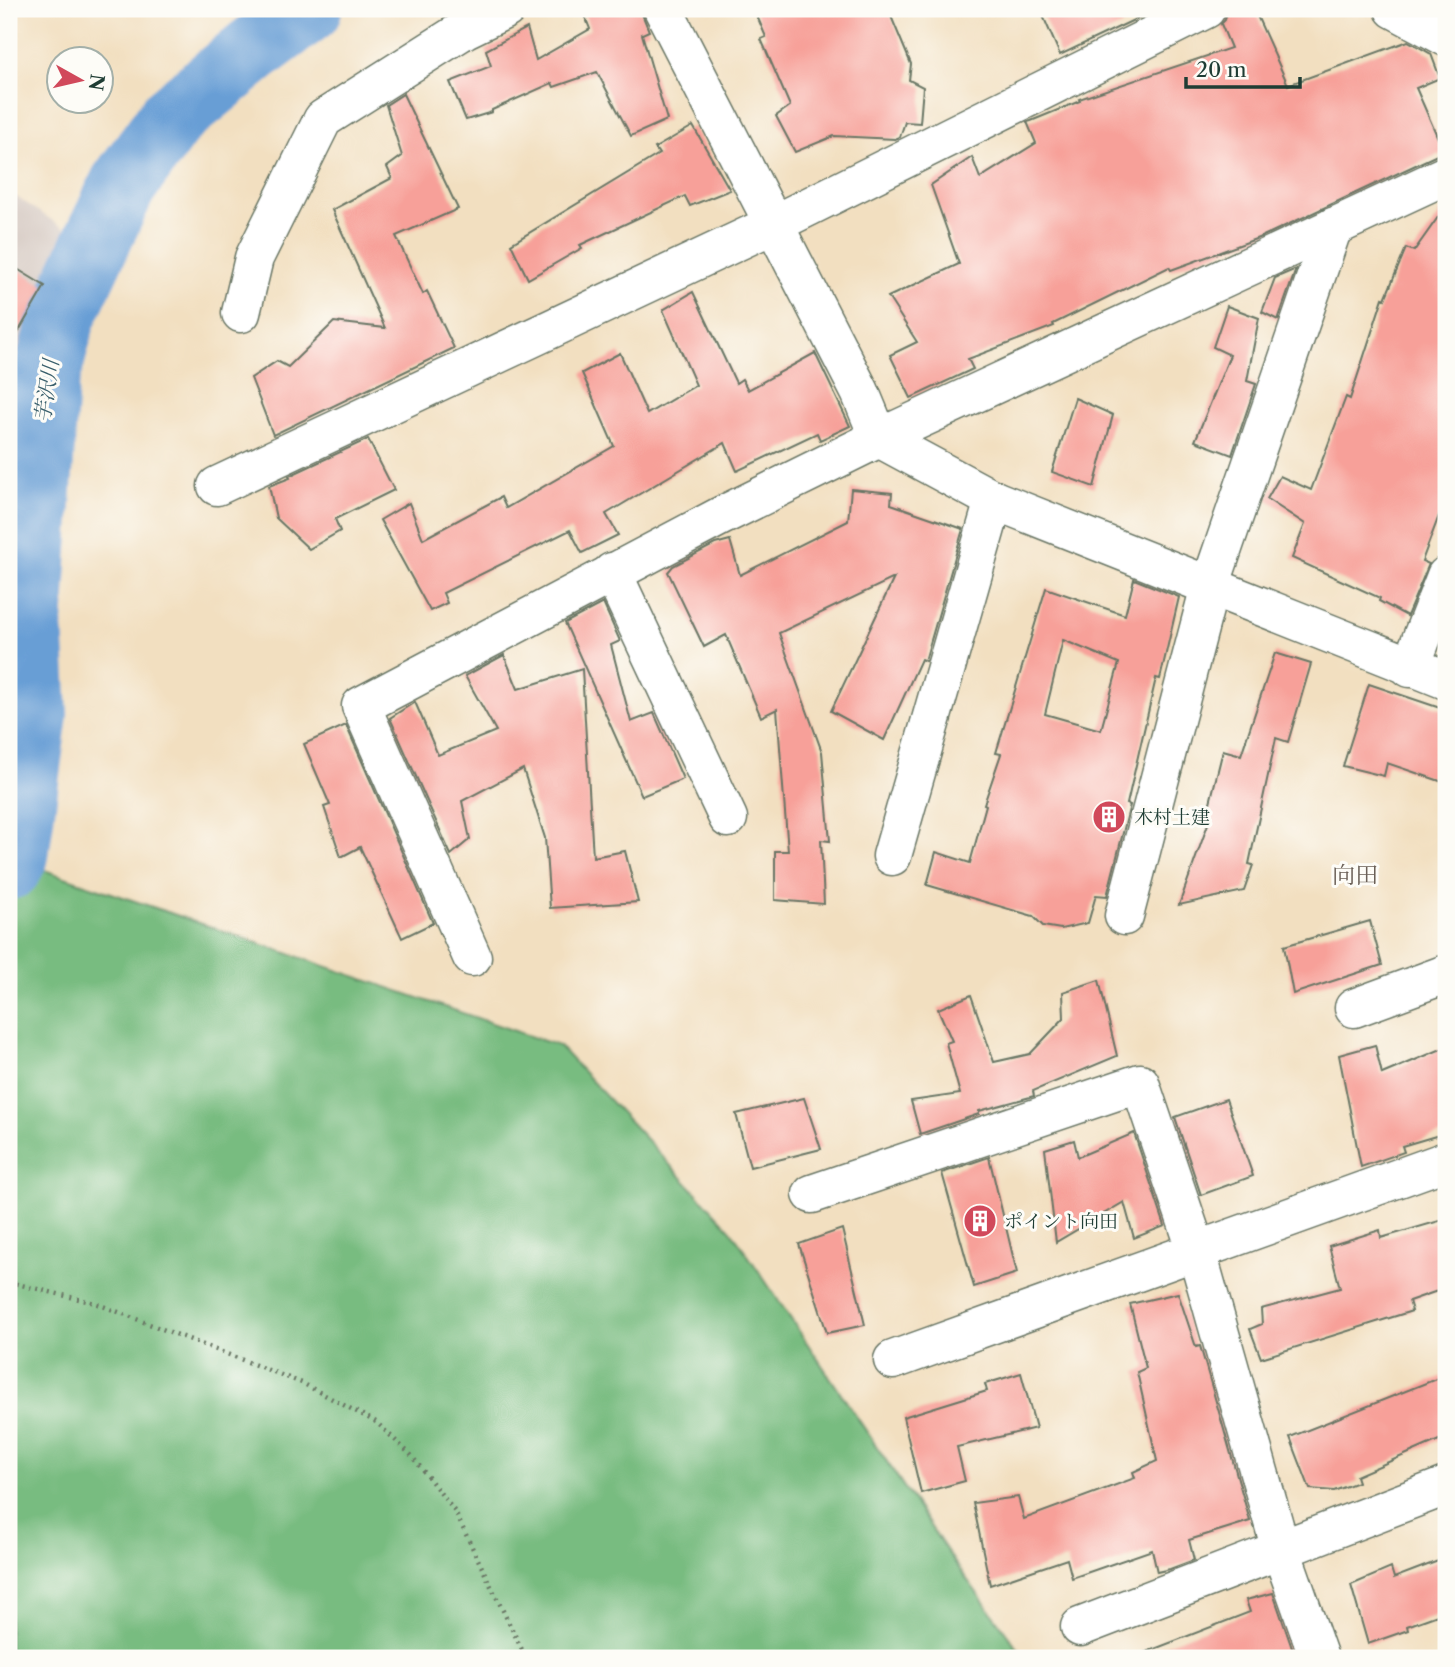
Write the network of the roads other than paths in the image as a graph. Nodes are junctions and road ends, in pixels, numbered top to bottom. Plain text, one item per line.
1 (506, 9) edge
2 (663, 9) edge
3 (1206, 9) edge
4 (1394, 9) edge
5 (1446, 37) edge
6 (1446, 175) edge
7 (774, 224) junction
8 (1332, 227) junction
9 (241, 313) dead end
10 (878, 438) junction
11 (216, 486) dead end
12 (994, 500) junction
13 (612, 572) junction
14 (1446, 576) edge
15 (1210, 586) junction
16 (1410, 668) junction
17 (1446, 680) edge
18 (728, 818) dead end
19 (892, 856) dead end
20 (1124, 916) dead end
21 (472, 957) dead end
22 (1446, 974) edge
23 (1354, 1009) dead end
24 (1446, 1161) edge
25 (812, 1194) dead end
26 (1196, 1250) junction
27 (893, 1360) dead end
28 (1446, 1486) edge
29 (1282, 1550) junction
30 (1080, 1627) dead end
31 (1319, 1658) edge

1 - 9 street
2 - 7 street
3 - 7 street
4 - 5 street
6 - 8 street
7 - 10 street
7 - 11 street
8 - 10 street
8 - 15 street
10 - 12 street
10 - 13 street
12 - 15 street
12 - 19 street
13 - 18 street
13 - 21 street
14 - 16 street
15 - 16 street
15 - 20 street
16 - 17 street
22 - 23 street
24 - 26 street
25 - 26 street
26 - 27 street
26 - 29 street
28 - 29 street
29 - 30 street
29 - 31 street

